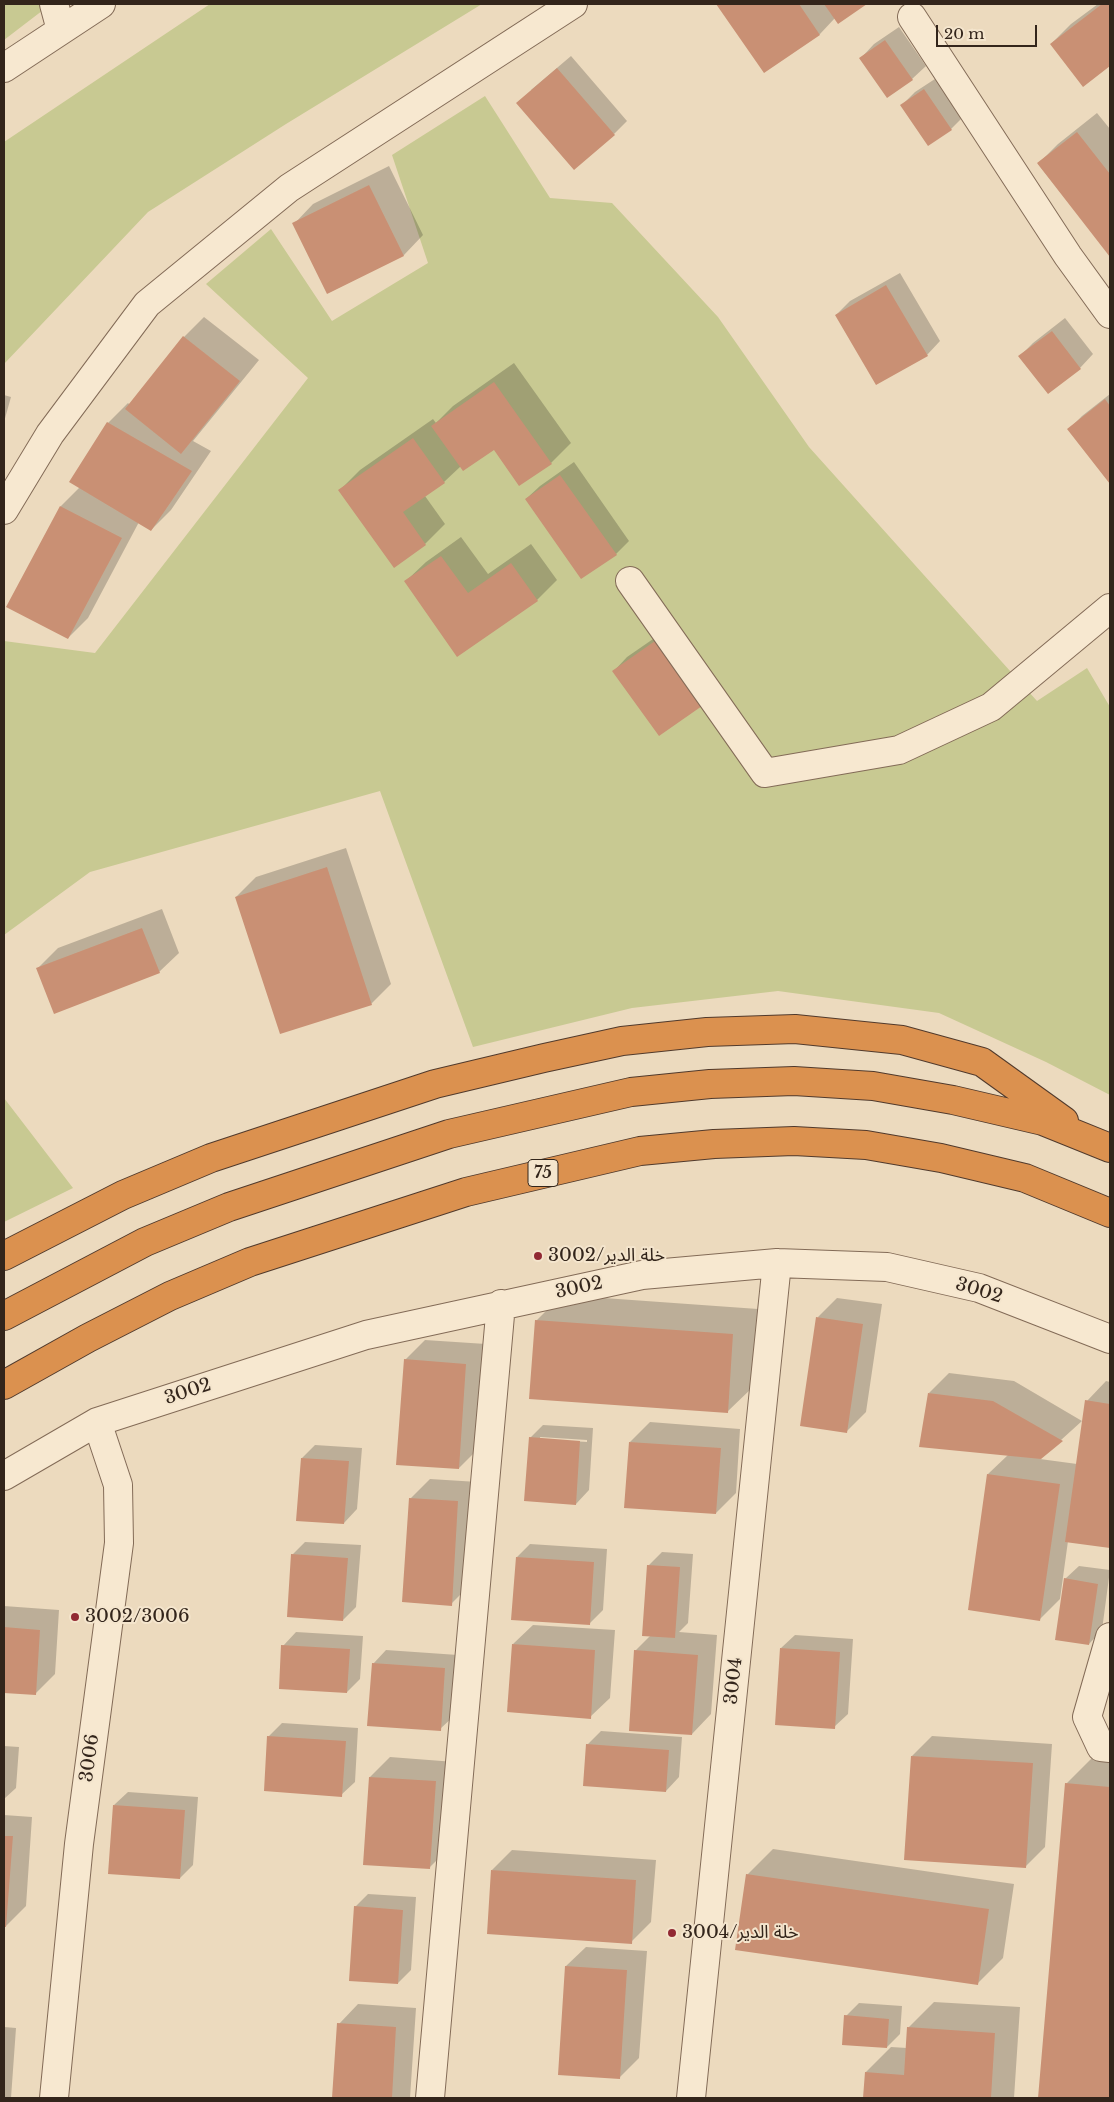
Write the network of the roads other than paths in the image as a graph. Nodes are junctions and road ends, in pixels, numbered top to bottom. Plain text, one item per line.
1 (54, 4) edge
2 (101, 4) edge
3 (573, 4) edge
4 (912, 17) dead end
5 (62, 30) junction
6 (4, 68) edge
7 (1110, 314) edge
8 (4, 510) edge
9 (630, 581) dead end
10 (1110, 608) edge
11 (1100, 1144) edge
12 (1110, 1213) edge
13 (4, 1256) edge
14 (776, 1263) junction
15 (501, 1304) junction
16 (4, 1316) edge
17 (1070, 1322) junction
18 (1110, 1339) edge
19 (1110, 1355) edge
20 (4, 1384) edge
21 (97, 1422) junction
22 (4, 1476) edge
23 (1110, 1637) edge
24 (1110, 1748) edge
25 (54, 2098) edge
26 (430, 2098) edge
27 (691, 2098) edge

1 - 5 street
2 - 5 street
3 - 8 street
4 - 7 street
5 - 6 street
9 - 10 street
11 - 13 highway
11 - 16 highway
12 - 20 highway, 75
14 - 15 street, 3002
14 - 17 street, 3002
14 - 27 street, 3004
15 - 21 street, 3002
15 - 26 street
17 - 18 street, 3002
17 - 19 street, 3002
21 - 22 street, 3002
21 - 25 street, 3006
23 - 24 street

